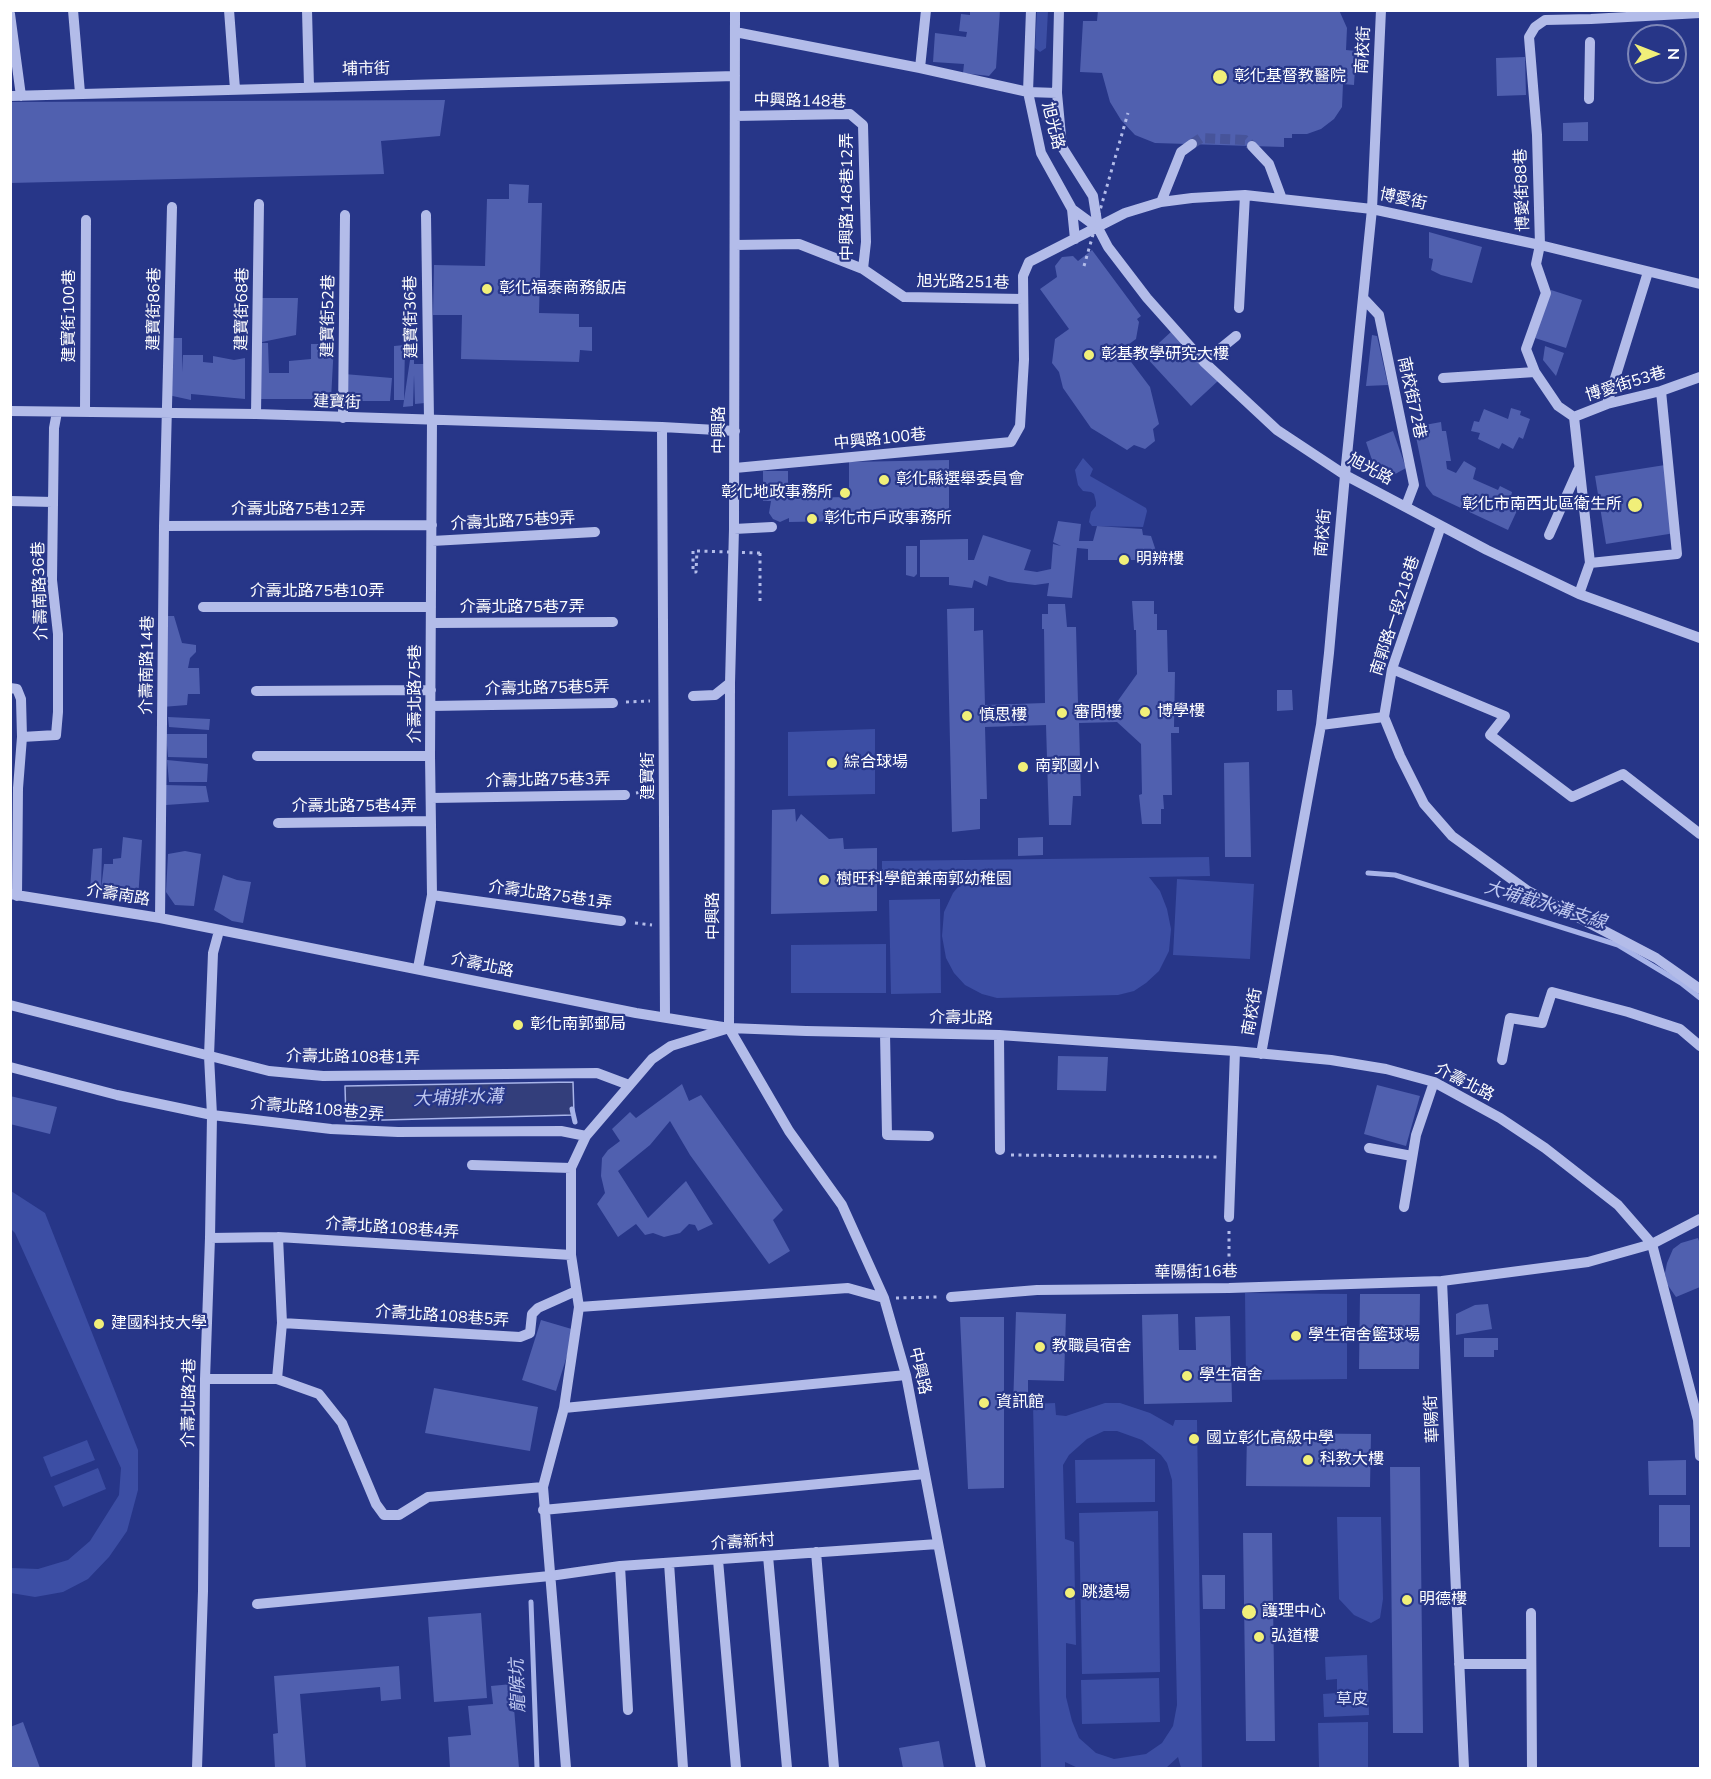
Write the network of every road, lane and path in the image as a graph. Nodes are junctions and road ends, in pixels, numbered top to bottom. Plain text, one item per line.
1 (73, 10) edge
2 (230, 10) edge
3 (307, 10) edge
4 (735, 10) edge
5 (926, 10) edge
6 (1031, 10) edge
7 (1059, 10) edge
8 (1381, 10) edge
9 (1701, 13) edge
10 (10, 14) edge
11 (1544, 15) edge
12 (1591, 15) edge
13 (735, 32) junction
14 (1590, 42) dead end
15 (920, 68) junction
16 (735, 76) junction
17 (309, 87) junction
18 (235, 89) junction
19 (1028, 92) junction
20 (80, 93) junction
21 (1057, 93) junction
22 (16, 96) edge
23 (1589, 99) dead end
24 (1128, 113) dead end
25 (735, 116) junction
26 (862, 125) joint
27 (1192, 144) tunnel mouth
28 (1252, 146) tunnel mouth
29 (1245, 195) junction
30 (1282, 199) junction
31 (1161, 202) junction
32 (259, 204) dead end
33 (172, 207) dead end
34 (1072, 209) junction
35 (1372, 209) junction
36 (345, 215) dead end
37 (426, 215) dead end
38 (86, 220) dead end
39 (1098, 228) junction
40 (1075, 239) junction
41 (735, 245) junction
42 (1540, 245) junction
43 (1084, 266) dead end
44 (862, 269) junction
45 (1648, 272) junction
46 (1701, 284) edge
47 (1023, 299) junction
48 (1364, 299) junction
49 (1239, 308) dead end
50 (1236, 336) dead end
51 (1204, 362) junction
52 (1535, 372) junction
53 (1701, 377) edge
54 (1443, 378) dead end
55 (1661, 390) junction
56 (1607, 404) junction
57 (10, 411) edge
58 (57, 412) junction
59 (85, 412) junction
60 (167, 412) junction
61 (256, 414) junction
62 (1574, 417) junction
63 (343, 418) junction
64 (431, 419) junction
65 (1020, 426) joint
66 (662, 427) junction
67 (735, 431) junction
68 (735, 468) junction
69 (1579, 468) junction
70 (1345, 475) junction
71 (10, 501) edge
72 (53, 502) junction
73 (1406, 506) junction
74 (432, 525) junction
75 (164, 526) junction
76 (1441, 526) junction
77 (772, 527) dead end
78 (734, 529) junction
79 (596, 532) dead end
80 (1549, 535) dead end
81 (432, 541) junction
82 (695, 551) junction
83 (1590, 563) junction
84 (1579, 594) junction
85 (760, 602) dead end
86 (202, 607) dead end
87 (431, 607) junction
88 (613, 622) dead end
89 (432, 623) junction
90 (1701, 638) edge
91 (1392, 669) junction
92 (730, 683) junction
93 (10, 688) edge
94 (431, 690) junction
95 (256, 691) dead end
96 (693, 696) dead end
97 (664, 701) junction
98 (614, 703) joint
99 (431, 706) junction
100 (1384, 717) junction
101 (1321, 725) junction
102 (22, 737) junction
103 (257, 756) dead end
104 (430, 756) junction
105 (664, 789) junction
106 (625, 795) joint
107 (431, 798) junction
108 (431, 821) junction
109 (278, 823) dead end
110 (1701, 834) edge
111 (14, 895) edge
112 (432, 895) junction
113 (160, 918) junction
114 (621, 921) joint
115 (664, 926) junction
116 (219, 931) junction
117 (418, 968) junction
118 (1701, 989) edge
119 (10, 1005) edge
120 (665, 1017) junction
121 (729, 1028) junction
122 (885, 1033) junction
123 (999, 1035) junction
124 (1701, 1046) edge
125 (1234, 1052) junction
126 (1261, 1054) junction
127 (209, 1056) junction
128 (1502, 1060) dead end
129 (10, 1067) edge
130 (1434, 1082) junction
131 (629, 1085) junction
132 (212, 1115) junction
133 (586, 1136) junction
134 (929, 1137) dead end
135 (1369, 1148) dead end
136 (1000, 1150) joint
137 (1412, 1156) junction
138 (1231, 1157) junction
139 (472, 1165) dead end
140 (570, 1168) junction
141 (1404, 1207) dead end
142 (1229, 1217) joint
143 (1701, 1219) edge
144 (278, 1237) junction
145 (210, 1238) junction
146 (1652, 1244) junction
147 (571, 1255) junction
148 (1442, 1281) junction
149 (1229, 1287) junction
150 (576, 1292) junction
151 (951, 1297) joint
152 (884, 1298) junction
153 (579, 1307) junction
154 (282, 1323) junction
155 (906, 1375) junction
156 (205, 1379) junction
157 (277, 1379) junction
158 (564, 1408) junction
159 (1701, 1456) edge
160 (925, 1474) junction
161 (543, 1488) junction
162 (543, 1510) junction
163 (938, 1544) junction
164 (816, 1552) junction
165 (768, 1556) junction
166 (718, 1560) junction
167 (669, 1563) junction
168 (620, 1566) junction
169 (550, 1576) junction
170 (257, 1604) dead end
171 (1531, 1613) dead end
172 (1459, 1664) junction
173 (1531, 1664) junction
174 (628, 1710) dead end
175 (197, 1768) edge
176 (566, 1768) edge
177 (683, 1768) edge
178 (736, 1768) edge
179 (787, 1768) edge
180 (834, 1768) edge
181 (981, 1768) edge
182 (1464, 1768) edge
183 (1532, 1768) edge

1 - 20 street
2 - 18 street
3 - 17 street
4 - 13 street, 中興路
5 - 15 street
6 - 19 street, 旭光路
7 - 21 street, 旭光路
8 - 35 street, 南校街
9 - 12 street
10 - 22 street
11 - 12 street
11 - 42 street, 博愛街88巷
13 - 15 street
13 - 16 street, 中興路
14 - 23 street
15 - 19 street
16 - 17 street, 埔市街
16 - 25 street, 中興路
17 - 18 street, 埔市街
18 - 20 street, 埔市街
19 - 21 street
19 - 34 street, 旭光路
20 - 22 street, 埔市街
21 - 39 street, 旭光路
24 - 43 path, bridge
25 - 26 street, 中興路148巷
25 - 41 street, 中興路
26 - 44 street, 中興路148巷12弄
27 - 31 street
28 - 30 street
29 - 30 street, 博愛街
29 - 31 street, 博愛街
29 - 49 street
30 - 35 street, 博愛街
31 - 39 street, 博愛街
32 - 61 street, 建寶街68巷
33 - 60 street, 建寶街86巷
34 - 39 street, 旭光路
34 - 40 street
35 - 42 street, 博愛街
35 - 48 street, 南校街
36 - 63 street, 建寶街52巷
37 - 64 street, 建寶街36巷
38 - 59 street, 建寶街100巷
39 - 40 street, 旭光路251巷
39 - 51 street, 旭光路
40 - 47 street, 旭光路251巷
41 - 44 street, 旭光路251巷
41 - 67 street, 中興路
42 - 45 street, 博愛街
42 - 52 street, 博愛街53巷
44 - 47 street, 旭光路251巷
45 - 46 street, 博愛街
45 - 56 street
47 - 65 street, 旭光路251巷
48 - 70 street, 南校街
48 - 73 street, 南校街72巷
50 - 51 street
51 - 70 street, 旭光路
52 - 54 street
52 - 62 street, 博愛街53巷
53 - 55 street, 博愛街53巷
55 - 56 street, 博愛街53巷
55 - 83 street
56 - 62 street, 博愛街53巷
57 - 58 street, 建寶街
58 - 59 street, 建寶街
58 - 72 street, 介壽南路36巷
59 - 60 street, 建寶街
60 - 61 street, 建寶街
60 - 75 street, 介壽南路14巷
61 - 63 street, 建寶街
62 - 69 street
63 - 64 street, 建寶街
64 - 66 street, 建寶街
64 - 74 street, 介壽北路75巷
65 - 68 street, 中興路100巷
66 - 67 street, 建寶街
66 - 97 street, 建寶街
67 - 68 street, 中興路
68 - 78 street, 中興路
69 - 80 street
69 - 83 street
70 - 73 street, 旭光路
70 - 101 street, 南校街
71 - 72 street
72 - 102 street, 介壽南路36巷
73 - 76 street, 旭光路
74 - 75 street, 介壽北路75巷12弄
74 - 81 street, 介壽北路75巷
75 - 113 street, 介壽南路14巷
76 - 84 street, 旭光路
76 - 91 street, 南郭路一段218巷
77 - 78 street
78 - 92 street, 中興路
79 - 81 street, 介壽北路75巷9弄
81 - 87 street, 介壽北路75巷
82 - 82 path
82 - 85 path, bridge
83 - 84 street
84 - 90 street, 旭光路
86 - 87 street, 介壽北路75巷10弄
87 - 89 street, 介壽北路75巷
88 - 89 street, 介壽北路75巷7弄
89 - 94 street, 介壽北路75巷
91 - 100 street, 南郭路一段218巷
91 - 110 street
92 - 96 street
92 - 121 street, 中興路
93 - 102 street
94 - 95 street
94 - 99 street, 介壽北路75巷
97 - 98 path, 介壽北路75巷5弄
97 - 105 street, 建寶街
98 - 99 street, 介壽北路75巷5弄
99 - 104 street, 介壽北路75巷
100 - 101 street
100 - 118 street
101 - 126 street, 南校街
102 - 111 street
103 - 104 street
104 - 107 street, 介壽北路75巷
105 - 106 path, 介壽北路75巷3弄
105 - 115 street, 建寶街
106 - 107 street, 介壽北路75巷3弄
107 - 108 street, 介壽北路75巷
108 - 109 street, 介壽北路75巷4弄
108 - 112 street, 介壽北路75巷
111 - 113 street, 介壽南路
112 - 114 street, 介壽北路75巷1弄
112 - 117 street, 介壽北路75巷
113 - 116 street, 介壽南路
114 - 115 path, 介壽北路75巷1弄
115 - 120 street, 建寶街
116 - 117 street, 介壽北路
116 - 127 street, 介壽北路2巷
117 - 120 street, 介壽北路
119 - 127 street, 介壽北路108巷1弄
120 - 121 street, 介壽北路
121 - 122 street, 介壽北路
121 - 131 street
121 - 152 street, 中興路
122 - 123 street, 介壽北路
122 - 134 street
123 - 125 street, 介壽北路
123 - 136 street
124 - 128 street
125 - 126 street, 介壽北路
125 - 138 street
126 - 130 street, 介壽北路
127 - 131 street, 介壽北路108巷1弄
127 - 132 street, 介壽北路2巷
129 - 132 street, 介壽北路108巷2弄
130 - 137 street
130 - 146 street, 介壽北路
131 - 133 street
132 - 133 street, 介壽北路108巷2弄
132 - 145 street, 介壽北路2巷
133 - 140 street
135 - 137 street
136 - 138 path
137 - 141 street
138 - 142 street
139 - 140 street
140 - 147 street
142 - 149 path
143 - 146 street
144 - 145 street, 介壽北路108巷4弄
144 - 147 street, 介壽北路108巷4弄
144 - 154 street
145 - 156 street, 介壽北路2巷
146 - 148 street
146 - 159 street
147 - 150 street
148 - 149 street, 華陽街16巷
148 - 172 street, 華陽街
149 - 151 street, 華陽街16巷
150 - 153 street
150 - 154 street, 介壽北路108巷5弄
151 - 152 path
152 - 153 street
152 - 155 street, 中興路
153 - 158 street
154 - 157 street
155 - 158 street
155 - 160 street, 中興路
156 - 157 street
156 - 175 street, 介壽北路2巷
157 - 161 street
158 - 161 street
160 - 162 street
160 - 163 street, 中興路
161 - 162 street
162 - 169 street
163 - 164 street, 介壽新村
163 - 181 street, 中興路
164 - 165 street, 介壽新村
164 - 180 street
165 - 166 street, 介壽新村
165 - 179 street
166 - 167 street, 介壽新村
166 - 178 street
167 - 168 street, 介壽新村
167 - 177 street
168 - 169 street, 介壽新村
168 - 174 street
169 - 170 street, 介壽新村
169 - 176 street
171 - 173 street
172 - 173 street
172 - 182 street, 華陽街
173 - 183 street

